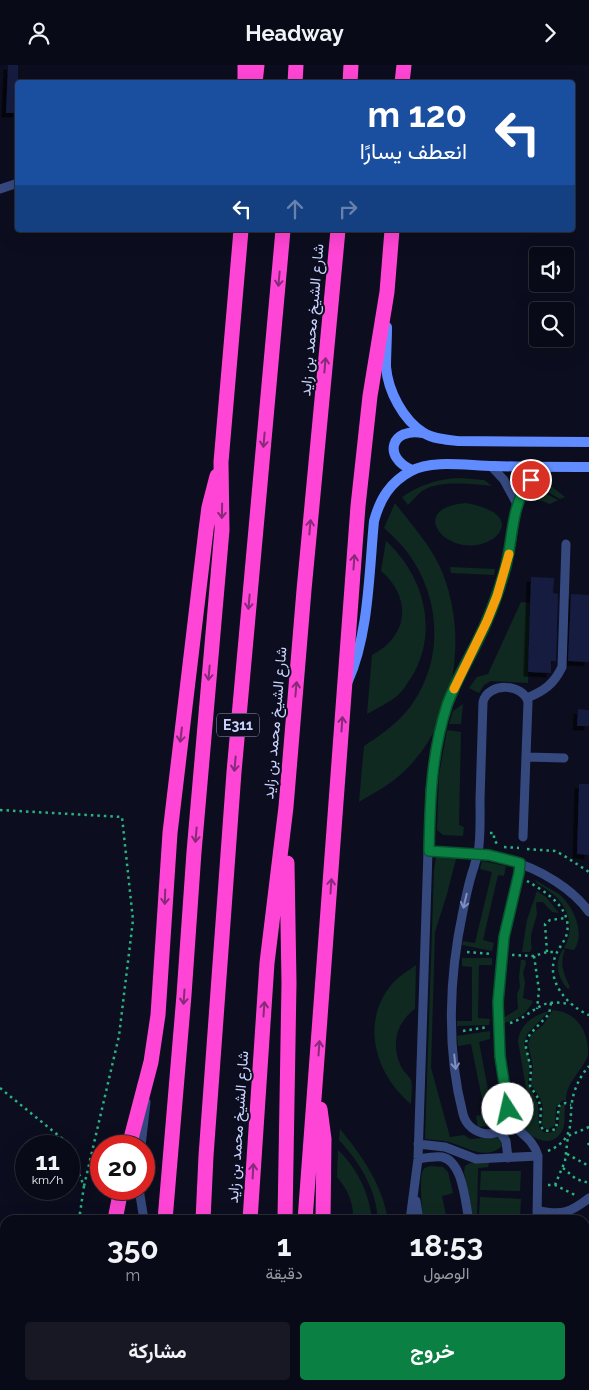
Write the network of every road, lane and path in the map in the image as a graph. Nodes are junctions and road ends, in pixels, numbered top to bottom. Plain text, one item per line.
1 (245, 65) edge
2 (257, 65) edge
3 (296, 65) edge
4 (351, 65) edge
5 (404, 65) edge
6 (245, 80) edge
7 (255, 80) edge
8 (295, 80) edge
9 (350, 80) edge
10 (402, 80) edge
11 (15, 184) edge
12 (0, 189) edge
13 (241, 232) edge
14 (283, 232) edge
15 (338, 232) edge
16 (392, 232) edge
17 (387, 293) junction
18 (424, 433) junction
19 (589, 442) edge
20 (221, 462) junction
21 (491, 466) junction
22 (547, 467) junction
23 (589, 467) edge
24 (412, 470) junction
25 (517, 504) junction
26 (566, 544) dead end
27 (345, 689) junction
28 (527, 698) junction
29 (526, 757) junction
30 (564, 758) dead end
31 (286, 807) junction
32 (0, 810) edge
33 (480, 833) junction
34 (523, 837) dead end
35 (429, 851) junction
36 (478, 854) junction
37 (520, 863) junction
38 (589, 872) edge
39 (518, 877) junction
40 (589, 912) edge
41 (567, 918) junction
42 (547, 953) dead end
43 (534, 956) dead end
44 (552, 1003) junction
45 (571, 1004) junction
46 (536, 1009) junction
47 (589, 1015) edge
48 (498, 1026) junction
49 (452, 1033) junction
50 (151, 1062) junction
51 (589, 1066) edge
52 (0, 1088) edge
53 (315, 1097) junction
54 (571, 1105) junction
55 (508, 1116) junction
56 (589, 1127) edge
57 (499, 1130) junction
58 (58, 1135) edge
59 (132, 1135) edge
60 (143, 1135) edge
61 (568, 1135) junction
62 (418, 1144) junction
63 (566, 1153) junction
64 (538, 1156) junction
65 (468, 1157) junction
66 (508, 1157) junction
67 (418, 1159) junction
68 (589, 1166) edge
69 (562, 1168) junction
70 (457, 1169) junction
71 (80, 1176) edge
72 (589, 1183) edge
73 (538, 1184) junction
74 (555, 1185) junction
75 (84, 1186) junction
76 (414, 1191) junction
77 (119, 1200) edge
78 (141, 1200) edge
79 (587, 1200) edge
80 (537, 1210) junction
81 (80, 1215) edge
82 (116, 1215) edge
83 (143, 1215) edge
84 (165, 1215) edge
85 (203, 1215) edge
86 (250, 1215) edge
87 (285, 1215) edge
88 (305, 1215) edge
89 (324, 1215) edge
90 (411, 1215) edge
91 (418, 1215) edge
92 (468, 1215) edge
93 (537, 1215) edge

1 - 6 highway
2 - 7 highway
3 - 8 highway
4 - 9 highway
5 - 10 highway
11 - 12 lane
13 - 20 highway
14 -> 85 highway, شارع الشيخ محمد بن زايد / E311
31 -> 15 highway, شارع الشيخ محمد بن زايد
16 - 17 highway
17 - 18 street
27 -> 17 highway
18 - 19 street
18 - 24 street
20 -> 50 highway
20 -> 84 highway
21 - 22 street
21 - 24 street
21 - 25 lane
22 - 23 street
22 - 25 lane
24 - 27 street
25 - 35 lane
26 - 28 lane
53 -> 27 highway
28 - 29 lane
28 - 33 lane
29 - 30 lane
29 - 34 lane
86 -> 31 highway, شارع الشيخ محمد بن زايد
31 - 87 highway
32 - 75 path
33 - 36 lane
33 - 38 path
35 - 36 lane
35 - 62 lane
36 - 37 lane
36 -> 49 lane
37 - 39 lane
37 - 40 lane
39 - 41 path
39 - 48 lane
41 - 42 path
41 - 45 path
43 - 46 path
44 - 45 path
44 - 46 path
44 - 54 path
45 - 47 path
46 - 48 path
48 - 49 path
48 - 55 lane
49 -> 57 lane
50 - 59 highway
50 - 60 lane
51 - 54 path
52 - 58 path
53 - 88 highway
53 - 89 highway
54 - 61 path
55 - 57 lane
55 - 64 lane
56 - 61 path
57 - 66 lane
61 - 63 path
61 - 64 path
62 - 65 lane
62 - 67 lane
63 - 68 path
63 - 69 path
64 - 66 lane
64 - 73 lane
65 - 66 lane
65 - 70 lane
67 - 70 lane
67 - 76 lane
69 - 72 path
69 - 74 path
70 - 92 lane
71 - 75 path
73 - 74 path
73 - 80 lane
74 - 79 path
75 - 81 path
76 - 90 lane
76 - 91 lane
77 - 82 highway
78 - 83 lane
79 - 80 lane
80 - 93 lane

